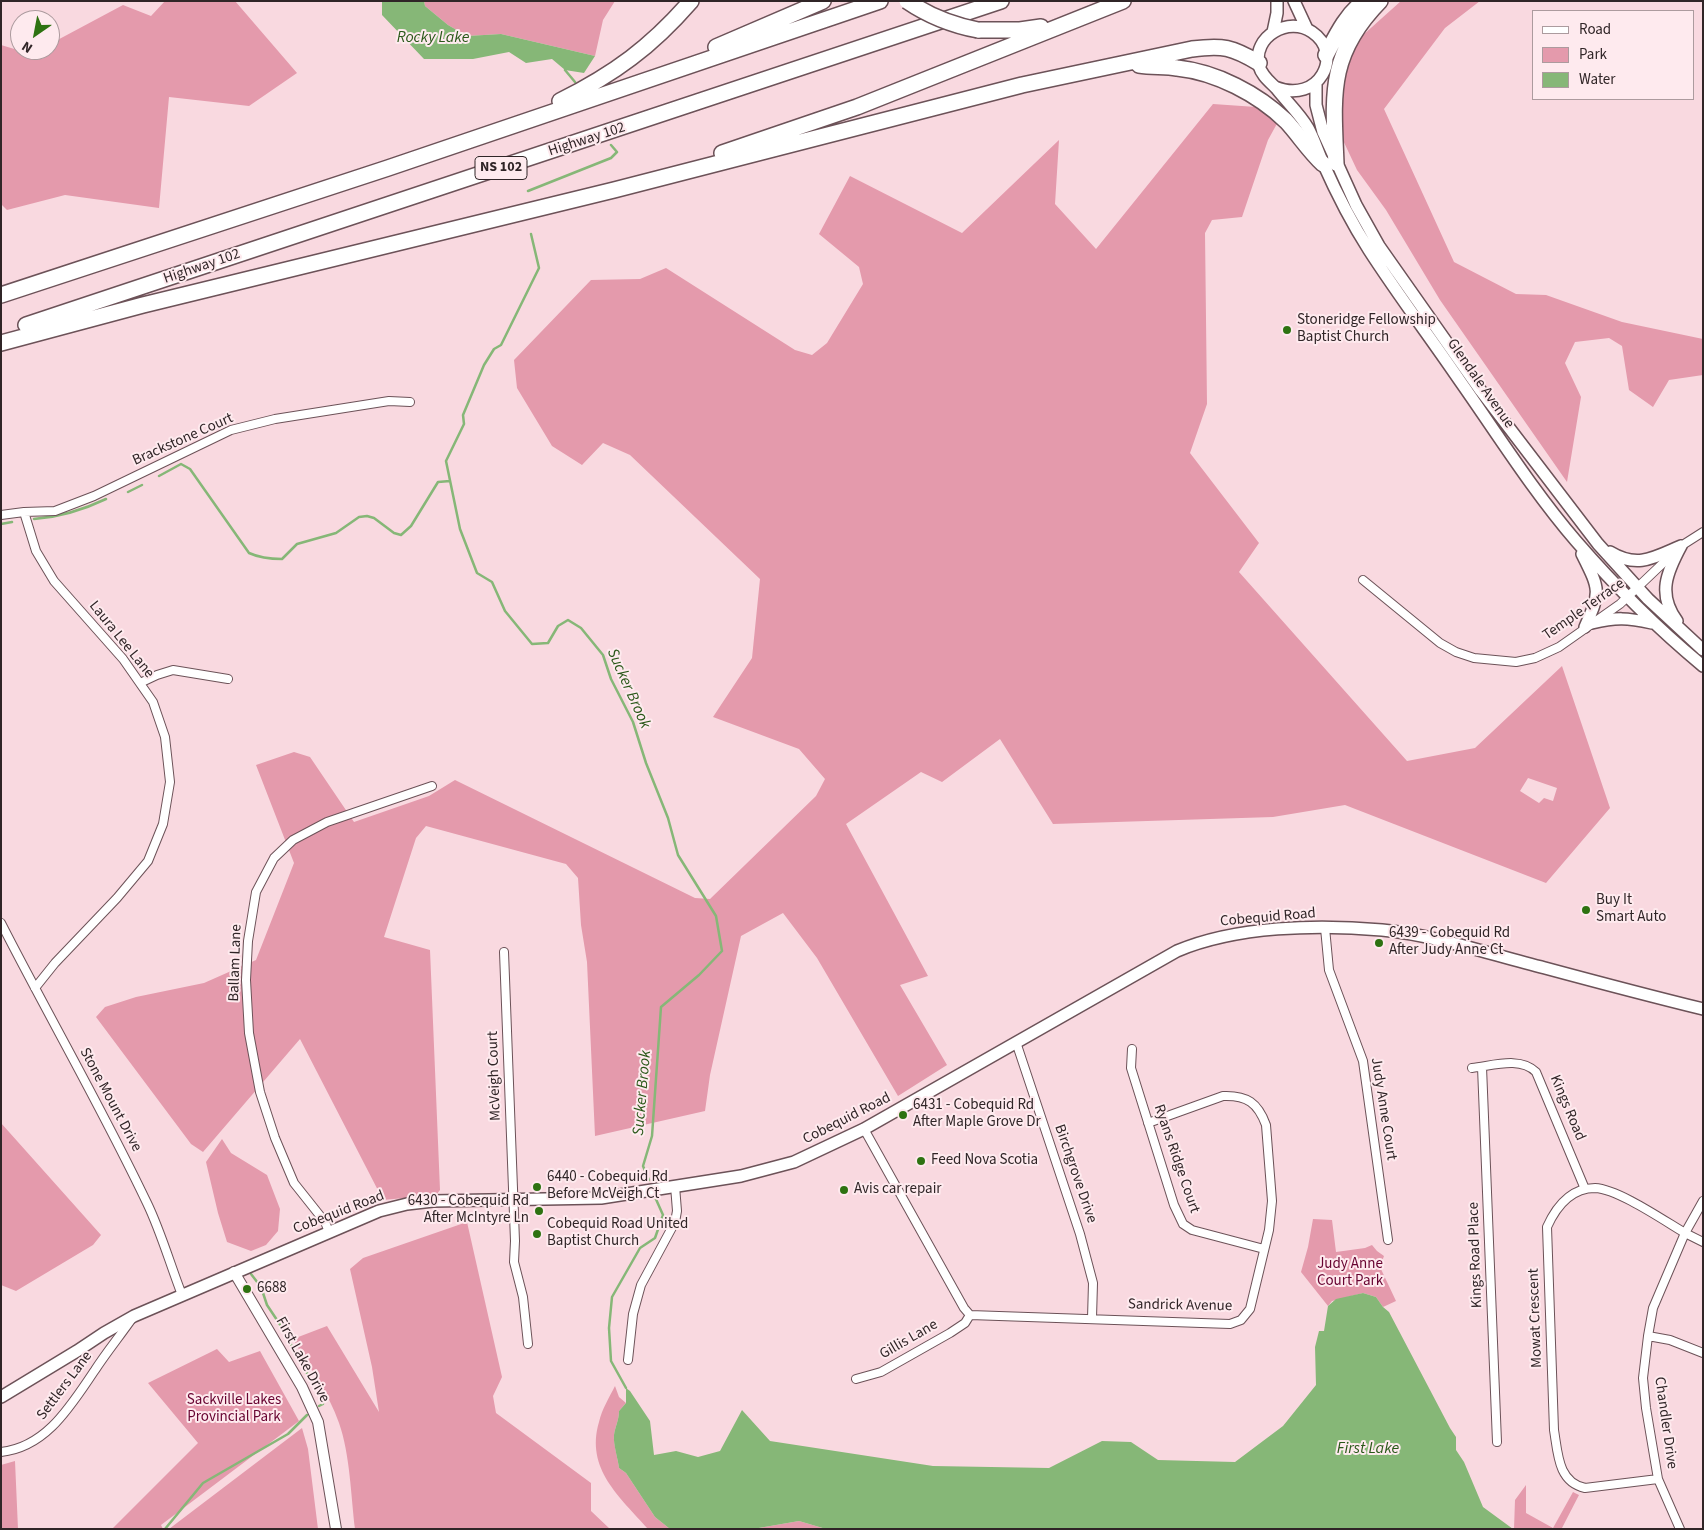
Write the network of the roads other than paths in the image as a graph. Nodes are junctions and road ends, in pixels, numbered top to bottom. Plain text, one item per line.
1 (691, 1) edge
2 (823, 1) edge
3 (880, 1) edge
4 (907, 1) edge
5 (1001, 1) edge
6 (1123, 1) edge
7 (1277, 1) edge
8 (1294, 1) edge
9 (1364, 1) edge
10 (1380, 1) edge
11 (1105, 8) junction
12 (1307, 29) junction
13 (1273, 32) junction
14 (1326, 55) junction
15 (1125, 63) junction
16 (1258, 63) junction
17 (1316, 83) junction
18 (1275, 87) junction
19 (625, 88) junction
20 (520, 122) junction
21 (1330, 164) junction
22 (614, 190) junction
23 (1, 295) edge
24 (1, 334) edge
25 (1, 343) edge
26 (410, 402) dead end
27 (24, 512) junction
28 (1, 516) edge
29 (1703, 532) edge
30 (1574, 540) junction
31 (1598, 544) junction
32 (1682, 546) junction
33 (1363, 580) dead end
34 (1638, 588) junction
35 (1628, 598) junction
36 (1653, 623) junction
37 (1589, 625) junction
38 (1686, 633) junction
39 (1703, 650) edge
40 (1703, 666) edge
41 (228, 679) dead end
42 (140, 683) junction
43 (432, 786) dead end
44 (1, 923) edge
45 (1325, 928) junction
46 (504, 952) dead end
47 (35, 988) junction
48 (1703, 1009) edge
49 (1016, 1042) junction
50 (1132, 1049) dead end
51 (1482, 1067) junction
52 (1472, 1068) dead end
53 (1148, 1123) junction
54 (864, 1129) junction
55 (676, 1186) junction
56 (1586, 1189) junction
57 (514, 1200) junction
58 (1703, 1201) edge
59 (329, 1232) junction
60 (1684, 1232) junction
61 (1388, 1240) dead end
62 (1703, 1242) edge
63 (1264, 1249) junction
64 (234, 1272) junction
65 (182, 1295) junction
66 (970, 1315) junction
67 (134, 1316) junction
68 (1092, 1318) junction
69 (1648, 1336) junction
70 (528, 1344) dead end
71 (1703, 1353) edge
72 (628, 1360) dead end
73 (856, 1379) dead end
74 (1, 1397) edge
75 (1497, 1442) dead end
76 (1, 1452) edge
77 (1658, 1479) junction
78 (336, 1529) edge
79 (1680, 1529) edge

1 - 20 highway
2 - 19 highway
3 - 19 highway, NS 102
4 - 11 highway, bridge
5 - 24 highway, Highway 102 / NS 102
6 - 11 highway
7 - 13 main road
8 - 12 main road
9 - 14 highway
10 - 21 highway
11 - 22 highway
12 - 13 main road
12 - 14 main road
13 - 16 main road
14 - 17 main road, Glendale Avenue
15 - 16 highway
15 - 21 highway
15 - 22 highway
16 - 18 main road, Glendale Avenue
17 - 18 main road
17 - 21 main road, Glendale Avenue
18 - 21 main road, Glendale Avenue
19 - 20 highway, NS 102
20 - 23 highway, NS 102
21 - 30 main road, Glendale Avenue
21 - 31 main road, Glendale Avenue
22 - 25 highway
26 - 27 street, Brackstone Court
27 - 28 street, Brackstone Court
27 - 42 street, Laura Lee Lane
29 - 32 street, Temple Terrace
30 - 35 main road, Glendale Avenue
30 - 37 main road
31 - 32 main road
31 - 34 main road, Glendale Avenue
32 - 34 street, Temple Terrace
32 - 38 main road
33 - 37 street, Temple Terrace
34 - 35 street, Temple Terrace
34 - 38 main road, Glendale Avenue
35 - 36 main road, Glendale Avenue
35 - 37 street, Temple Terrace
36 - 37 main road
36 - 40 main road, Glendale Avenue
38 - 39 main road, Glendale Avenue
41 - 42 street
42 - 47 street, Laura Lee Lane
43 - 59 street, Ballam Lane
44 - 47 street, Stone Mount Drive
45 - 48 main road, Cobequid Road
45 - 49 main road, Cobequid Road
45 - 61 street, Judy Anne Court
46 - 57 street, McVeigh Court
47 - 65 street, Stone Mount Drive
49 - 54 main road, Cobequid Road
49 - 68 street, Birchgrove Drive
50 - 53 street, Ryans Ridge Court
51 - 52 street, Kings Road
51 - 56 street, Kings Road
51 - 75 street, Kings Road Place
53 - 63 street, Ryans Ridge Court
53 - 63 street, Sandrick Avenue
54 - 55 main road, Cobequid Road
54 - 66 street
55 - 57 main road, Cobequid Road
55 - 72 street
56 - 60 street
56 - 77 street, Mowat Crescent
57 - 59 main road, Cobequid Road
57 - 70 street, McVeigh Court
58 - 60 street, Chandler Drive
59 - 64 main road, Cobequid Road
60 - 62 street
60 - 69 street, Chandler Drive
63 - 68 street, Sandrick Avenue
64 - 65 main road, Cobequid Road
64 - 78 street, First Lake Drive
65 - 67 main road, Cobequid Road
66 - 68 street, Sandrick Avenue
66 - 73 street, Gillis Lane
67 - 74 main road, Cobequid Road
67 - 76 street, Settlers Lane
69 - 71 street
69 - 77 street, Chandler Drive
77 - 79 street, Chandler Drive

